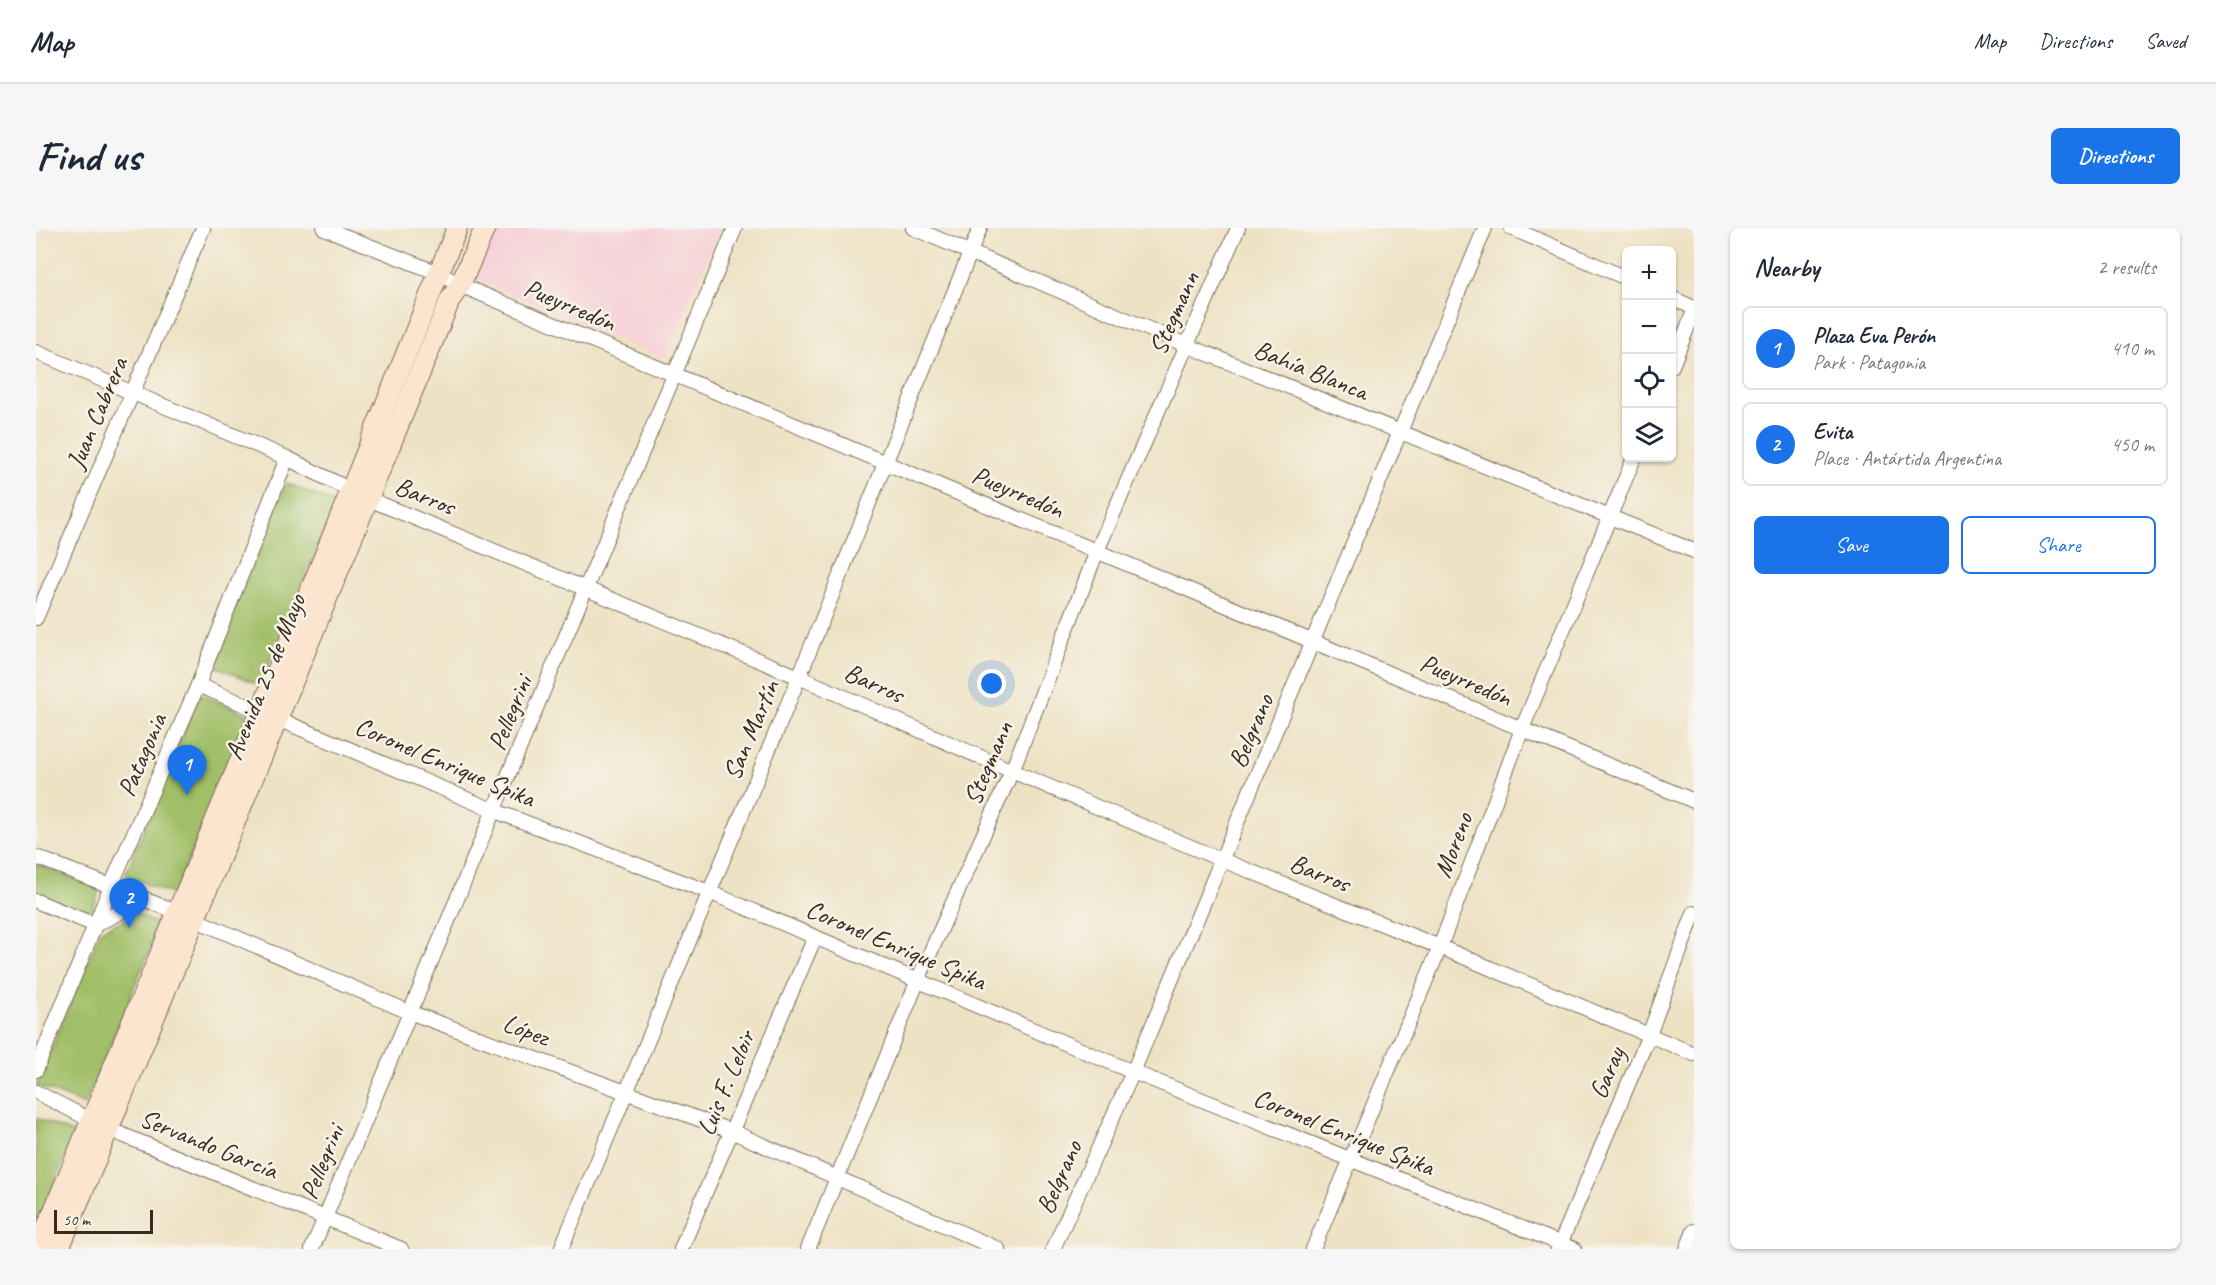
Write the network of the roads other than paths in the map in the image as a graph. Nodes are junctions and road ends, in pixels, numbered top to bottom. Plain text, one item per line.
1 (203, 228) edge
2 (324, 228) edge
3 (457, 228) edge
4 (484, 228) edge
5 (735, 228) edge
6 (913, 228) edge
7 (980, 228) edge
8 (1238, 228) edge
9 (1485, 228) edge
10 (1511, 228) edge
11 (970, 253) junction
12 (438, 273) junction
13 (1622, 276) edge
14 (460, 285) junction
15 (1675, 300) edge
16 (1694, 309) edge
17 (1186, 345) junction
18 (36, 352) edge
19 (1676, 354) edge
20 (675, 374) junction
21 (133, 392) junction
22 (1400, 433) junction
23 (287, 458) junction
24 (884, 462) junction
25 (1632, 462) edge
26 (359, 494) junction
27 (1610, 516) junction
28 (1097, 551) junction
29 (1694, 551) edge
30 (587, 588) junction
31 (37, 610) edge
32 (1314, 643) junction
33 (799, 677) junction
34 (198, 685) junction
35 (269, 714) junction
36 (1522, 729) junction
37 (1012, 771) junction
38 (1694, 801) edge
39 (495, 811) junction
40 (36, 857) edge
41 (1222, 860) junction
42 (111, 886) junction
43 (709, 892) junction
44 (145, 899) junction
45 (36, 902) edge
46 (1694, 913) edge
47 (186, 916) junction
48 (95, 925) junction
49 (815, 937) junction
50 (1440, 947) junction
51 (918, 980) junction
52 (409, 1012) junction
53 (1649, 1035) junction
54 (1694, 1053) edge
55 (36, 1070) edge
56 (1133, 1072) junction
57 (36, 1092) edge
58 (626, 1093) junction
59 (100, 1125) junction
60 (731, 1131) junction
61 (1350, 1160) junction
62 (836, 1177) junction
63 (325, 1217) junction
64 (1694, 1231) edge
65 (1559, 1246) edge
66 (38, 1249) edge
67 (59, 1249) edge
68 (312, 1249) edge
69 (401, 1249) edge
70 (561, 1249) edge
71 (681, 1249) edge
72 (808, 1249) edge
73 (998, 1249) edge
74 (1053, 1249) edge
75 (1313, 1249) edge
76 (1574, 1249) edge
77 (1687, 1249) edge

1 - 21 street, Juan Cabrera
2 - 12 street, Pueyrredón
3 - 12 main road, Avenida 25 de Mayo
4 - 14 main road, Avenida 25 de Mayo
5 - 20 street, Pellegrini
6 - 11 street, Bahía Blanca
7 - 11 street, San Martín
8 - 17 street, Stegmann
9 - 22 street, Belgrano
10 - 13 street
11 - 17 street, Bahía Blanca
11 - 24 street, San Martín
12 - 14 street, Pueyrredón
12 - 26 main road, Avenida 25 de Mayo
14 - 20 street, Pueyrredón
14 - 26 main road, Avenida 25 de Mayo
15 - 16 street
16 - 19 street
17 - 22 street, Bahía Blanca
17 - 28 street, Stegmann
18 - 21 street, Barros
20 - 24 street, Pueyrredón
20 - 30 street, Pellegrini
21 - 23 street, Barros
21 - 31 street, Juan Cabrera
22 - 27 street, Bahía Blanca
22 - 32 street, Belgrano
23 - 26 street, Barros
23 - 34 street, Patagonia
24 - 28 street, Pueyrredón
24 - 33 street, San Martín
25 - 27 street, Moreno
26 - 30 street, Barros
26 - 35 main road, Avenida 25 de Mayo
27 - 29 street, Bahía Blanca
27 - 36 street, Moreno
28 - 32 street, Pueyrredón
28 - 37 street, Stegmann
30 - 33 street, Barros
30 - 39 street, Pellegrini
32 - 36 street, Pueyrredón
32 - 41 street, Belgrano
33 - 37 street, Barros
33 - 43 street, San Martín
34 - 35 street, Coronel Enrique Spika
34 - 42 street, Patagonia
35 - 39 street, Coronel Enrique Spika
35 - 47 main road, Avenida 25 de Mayo
36 - 38 street, Pueyrredón
36 - 50 street, Moreno
37 - 41 street, Barros
37 - 51 street, Stegmann
39 - 43 street, Coronel Enrique Spika
39 - 52 street, Pellegrini
40 - 42 street, López
41 - 50 street, Barros
41 - 56 street, Belgrano
42 - 44 street, López
42 - 48 street, Patagonia
43 - 49 street, Coronel Enrique Spika
43 - 58 street, San Martín
44 - 47 street, López
44 - 48 street
45 - 48 street
46 - 53 street, Garay
47 - 52 street, López
47 - 59 main road, Avenida 25 de Mayo
48 - 55 street, Patagonia
49 - 51 street, Coronel Enrique Spika
49 - 60 street, Luis F. Leloir
50 - 53 street, Barros
50 - 61 street, Moreno
51 - 56 street, Coronel Enrique Spika
51 - 62 street, Stegmann
52 - 58 street, López
52 - 63 street, Pellegrini
53 - 54 street, Barros
53 - 65 street, Garay
56 - 61 street, Coronel Enrique Spika
56 - 74 street, Belgrano
57 - 59 street, Servando García
58 - 60 street, López
58 - 70 street, San Martín
59 - 63 street, Servando García
59 - 66 main road, Avenida 25 de Mayo
59 - 67 main road, Avenida 25 de Mayo
60 - 62 street, López
60 - 71 street, Luis F. Leloir
61 - 65 street, Coronel Enrique Spika
61 - 75 street, Moreno
62 - 72 street, Stegmann
62 - 73 street, López
63 - 68 street, Pellegrini
63 - 69 street, Servando García
64 - 77 street
65 - 76 street, Coronel Enrique Spika

